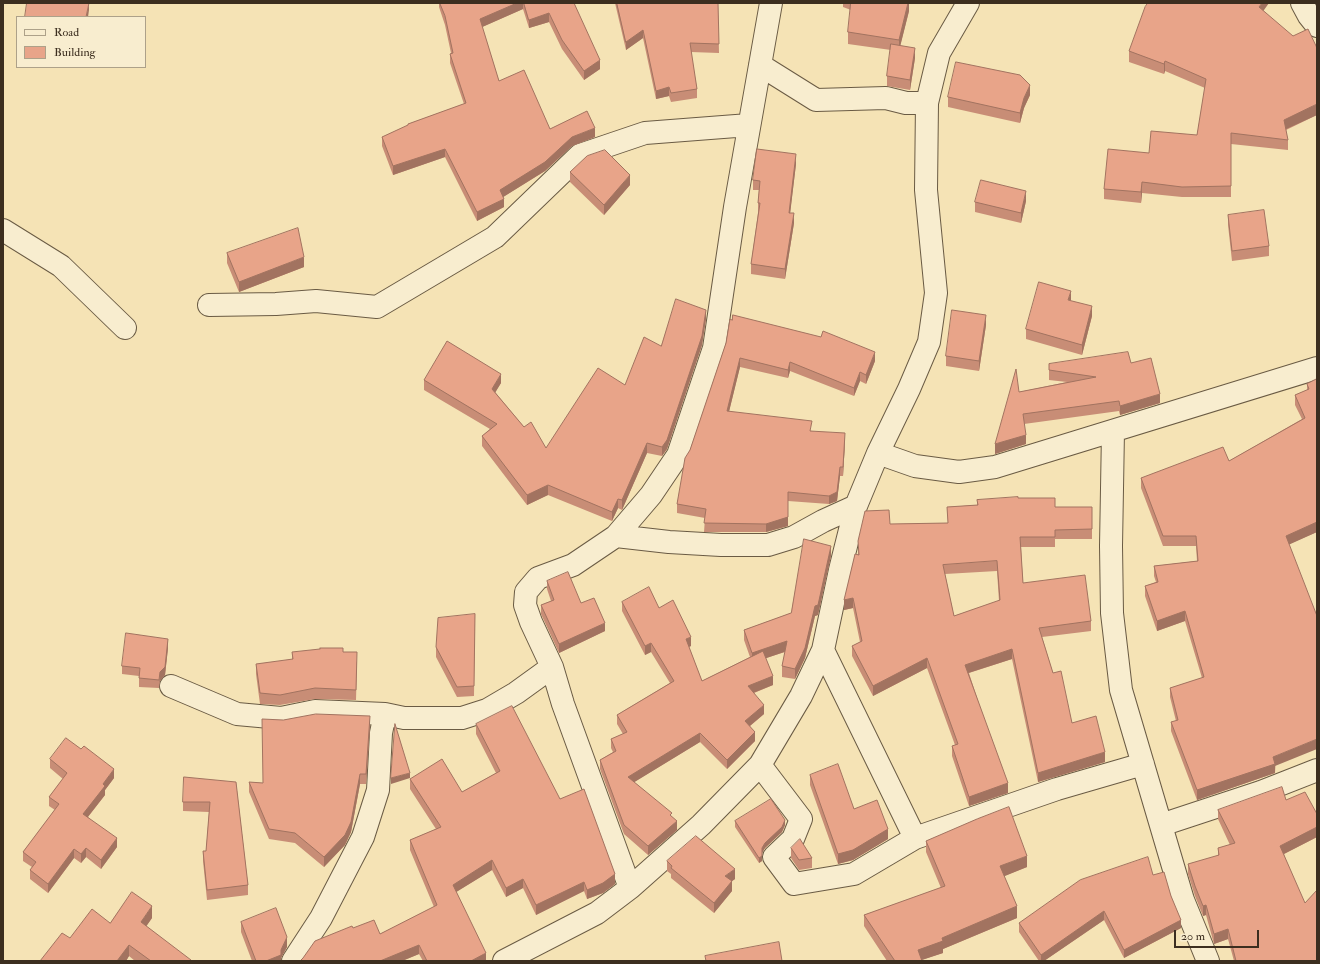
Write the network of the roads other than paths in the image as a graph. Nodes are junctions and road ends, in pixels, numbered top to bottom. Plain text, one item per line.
1 (771, 3) edge
2 (968, 3) edge
3 (1302, 3) edge
4 (1317, 26) edge
5 (760, 65) junction
6 (927, 103) junction
7 (749, 125) junction
8 (3, 230) edge
9 (209, 305) dead end
10 (125, 328) dead end
11 (1317, 368) edge
12 (1113, 431) junction
13 (878, 453) junction
14 (856, 506) junction
15 (616, 536) junction
16 (823, 650) junction
17 (552, 667) junction
18 (171, 686) dead end
19 (385, 714) junction
20 (1143, 764) junction
21 (760, 765) junction
22 (1317, 770) edge
23 (1161, 825) junction
24 (916, 838) junction
25 (630, 888) junction
26 (293, 961) edge
27 (504, 961) edge
28 (1208, 961) edge

1 - 5 street
2 - 6 street
3 - 4 street
5 - 6 street
5 - 7 street
6 - 13 street
7 - 9 street
7 - 15 street
8 - 10 street
11 - 12 street
12 - 13 street
12 - 20 street
13 - 14 street
14 - 15 street
14 - 16 street
15 - 17 street
16 - 21 street
16 - 24 street
17 - 19 street
17 - 25 street
18 - 19 street
19 - 26 street
20 - 23 street
20 - 24 street
21 - 24 street
21 - 25 street
22 - 23 street
23 - 28 street
25 - 27 street

